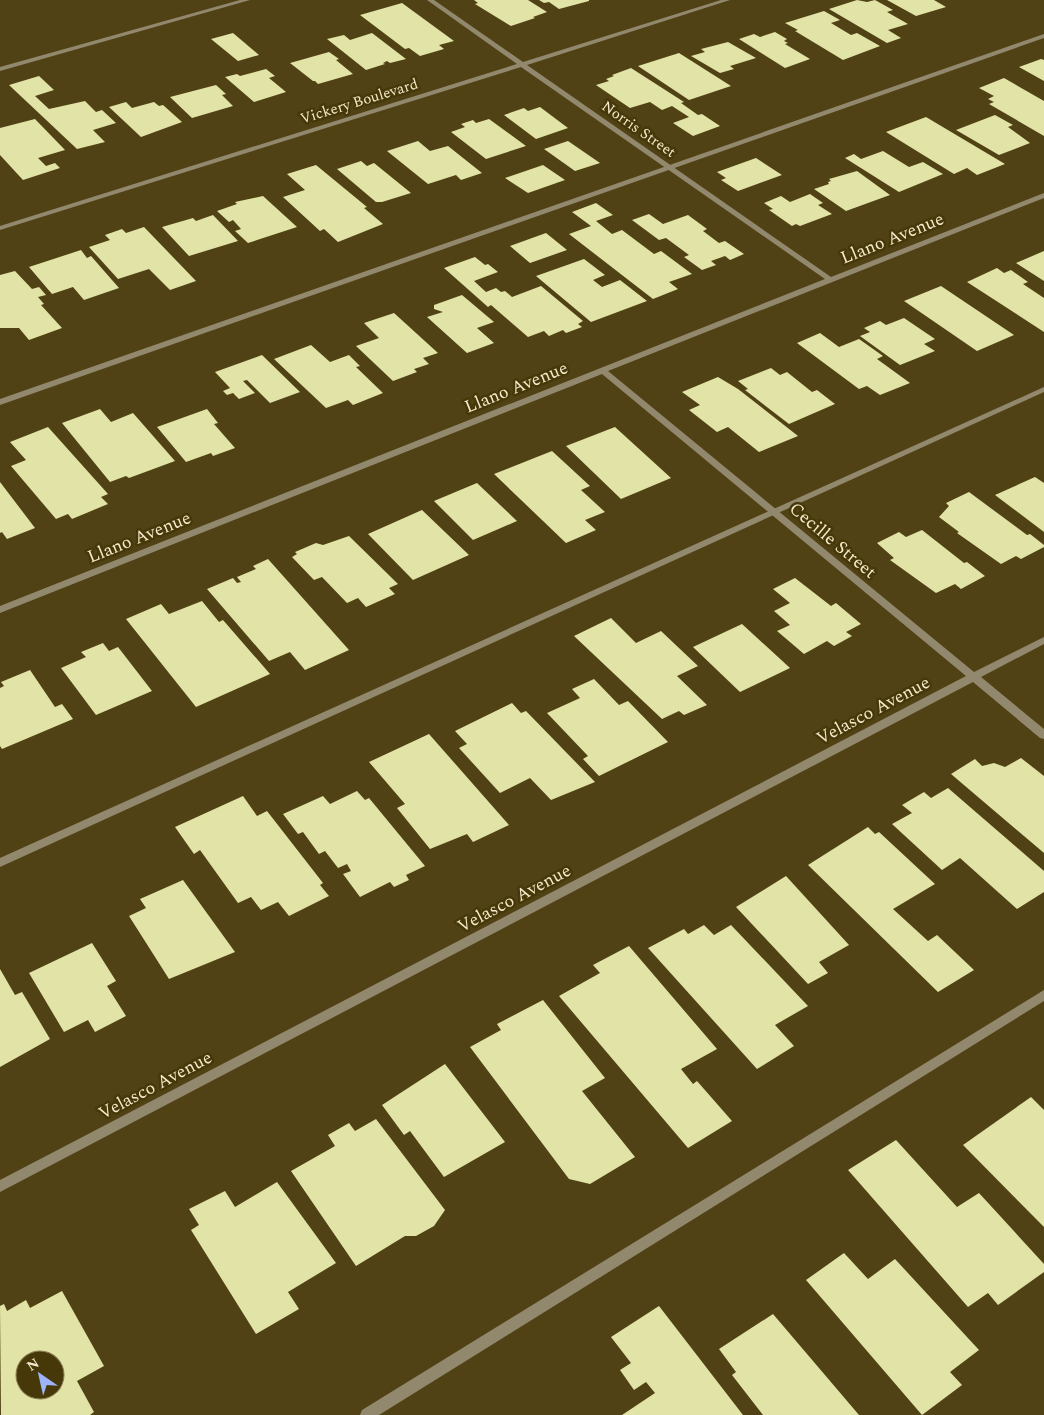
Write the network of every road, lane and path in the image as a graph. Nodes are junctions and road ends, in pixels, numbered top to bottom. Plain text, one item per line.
1 (247, 0) edge
2 (430, 0) edge
3 (727, 0) edge
4 (1044, 36) edge
5 (522, 64) junction
6 (0, 69) edge
7 (669, 167) junction
8 (1044, 196) edge
9 (0, 228) edge
10 (831, 280) junction
11 (602, 370) junction
12 (1044, 389) edge
13 (0, 402) edge
14 (775, 513) junction
15 (0, 610) edge
16 (1044, 640) edge
17 (974, 677) junction
18 (1044, 735) edge
19 (0, 863) edge
20 (1044, 995) edge
21 (0, 1186) edge
22 (367, 1415) edge

1 - 6 street
2 - 5 street, Norris Street
3 - 5 street, Vickery Boulevard
4 - 7 street
5 - 7 street, Norris Street
5 - 9 street, Vickery Boulevard
7 - 10 street, Norris Street
7 - 13 street
8 - 10 street, Llano Avenue
10 - 11 street, Llano Avenue
11 - 14 street, Cecille Street
11 - 15 street, Llano Avenue
12 - 14 street
14 - 17 street, Cecille Street
14 - 19 street
16 - 17 street, Velasco Avenue
17 - 18 street, Cecille Street
17 - 21 street, Velasco Avenue
20 - 22 street

